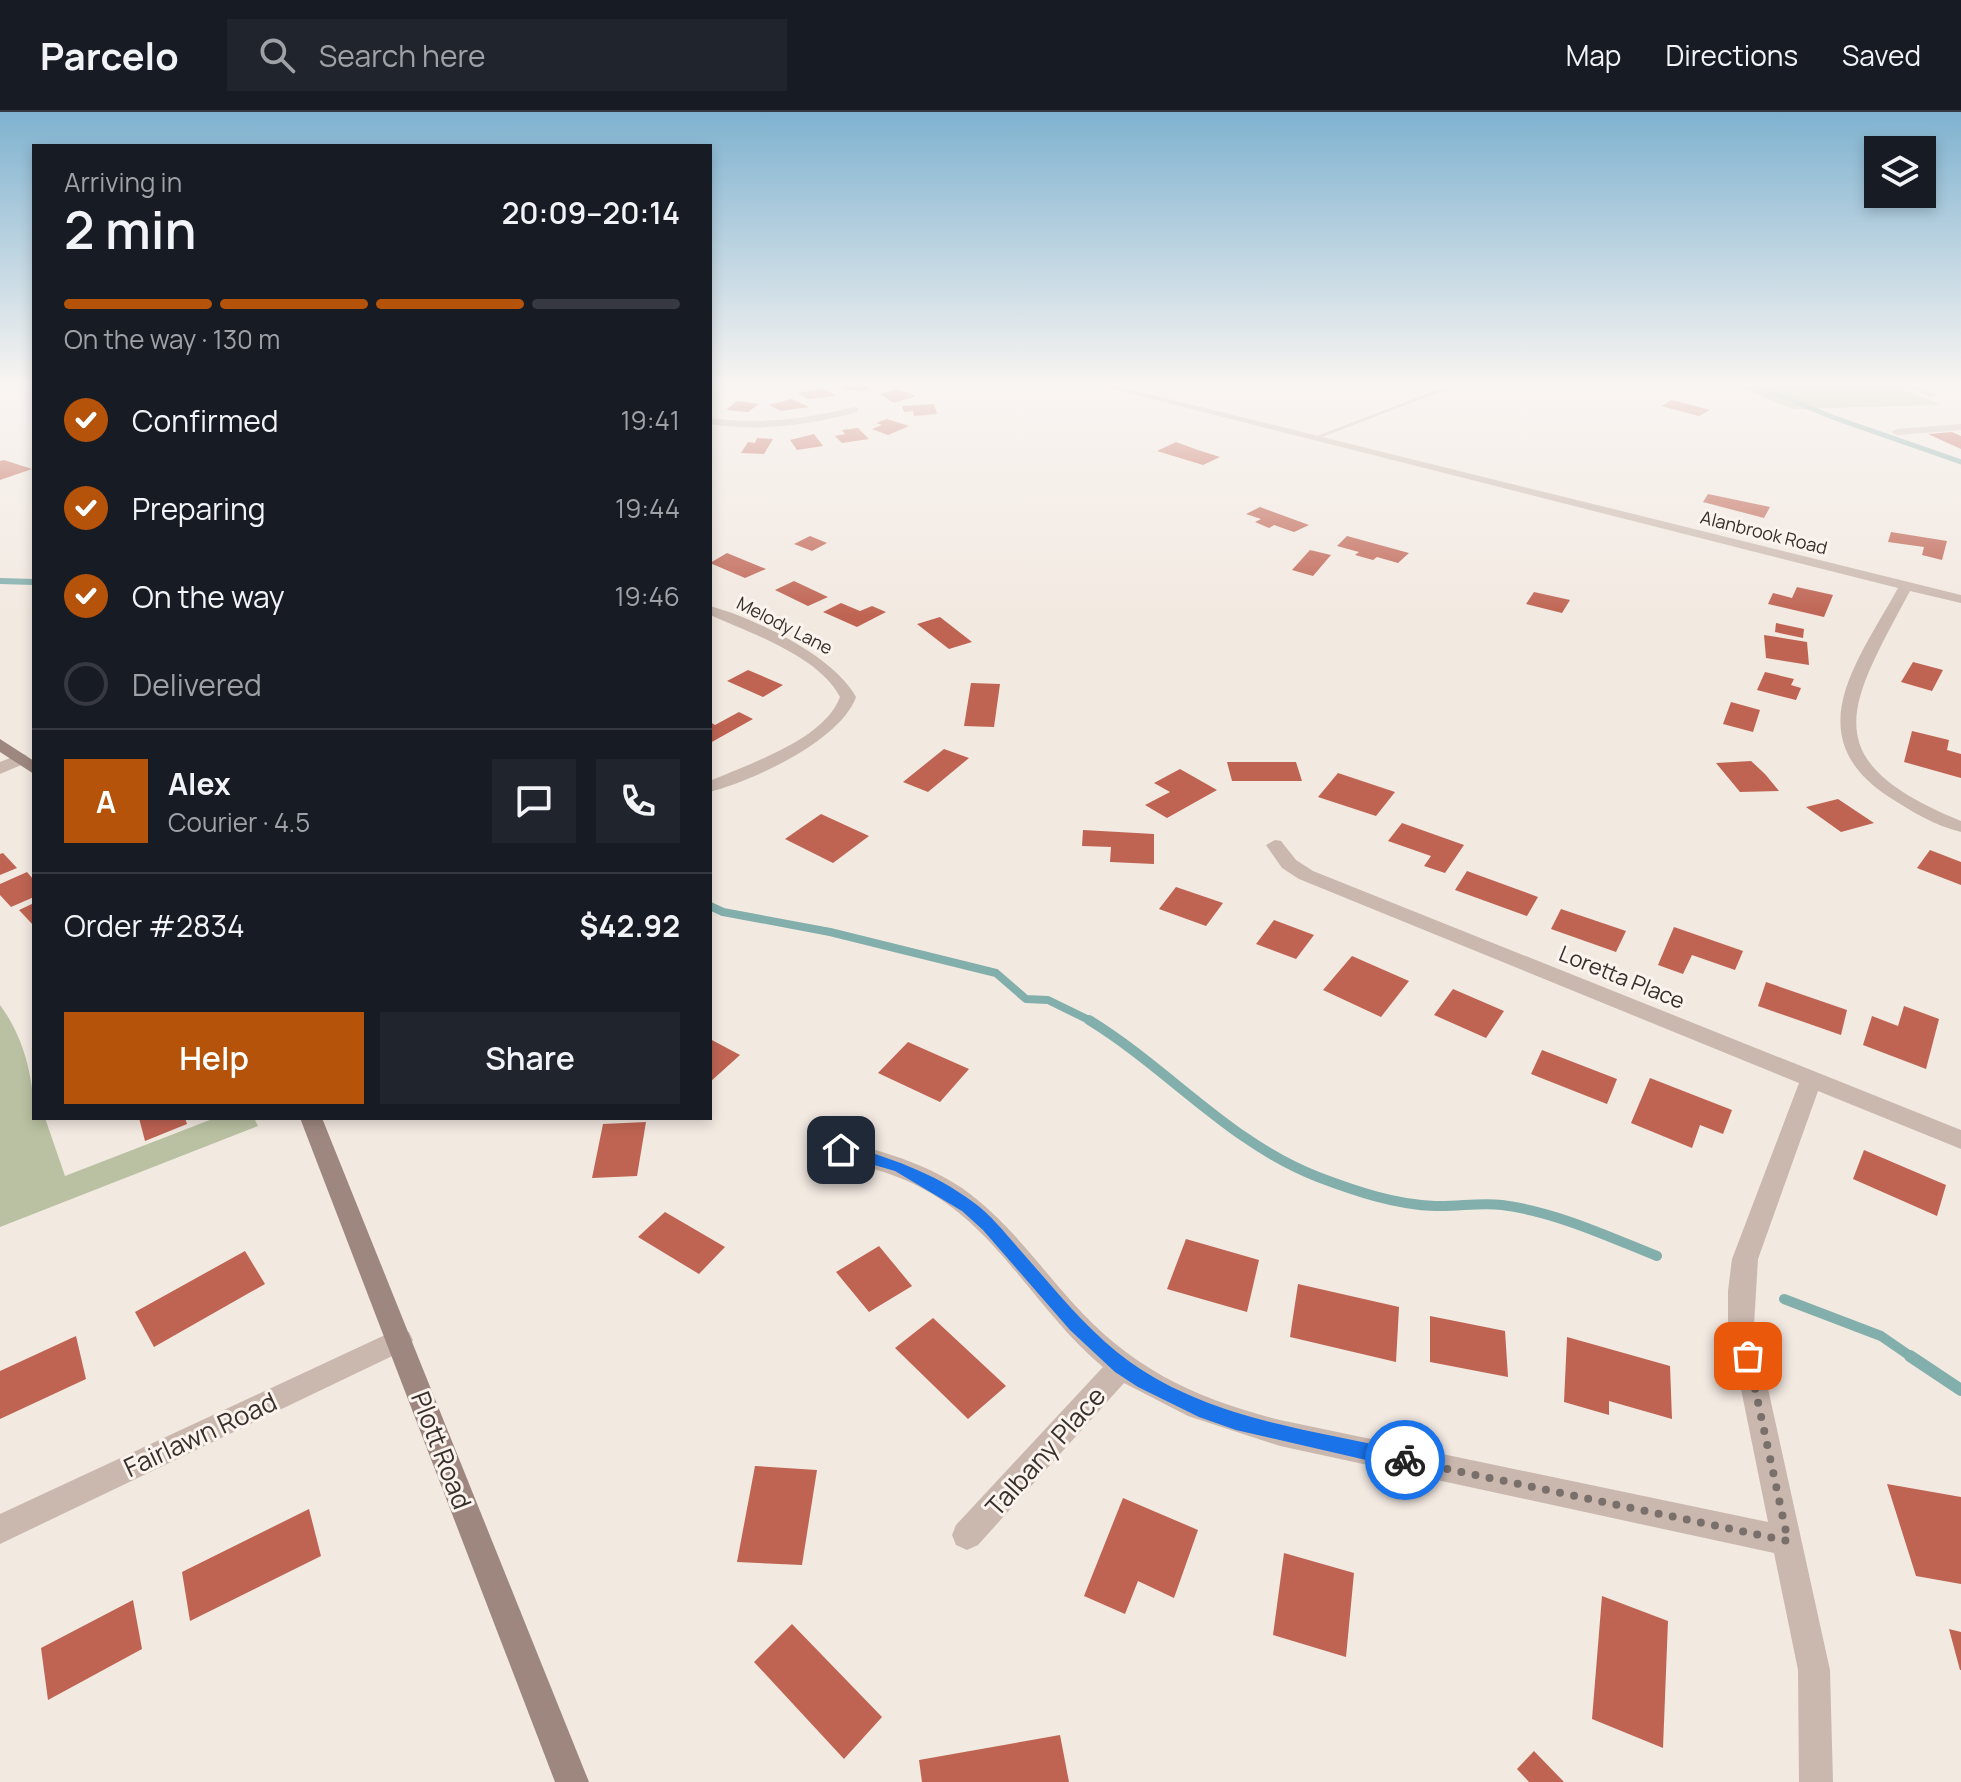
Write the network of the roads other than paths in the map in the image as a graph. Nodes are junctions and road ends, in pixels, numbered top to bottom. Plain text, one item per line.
1 (1407, 461) edge
2 (1906, 586) junction
3 (1961, 599) edge
4 (712, 611) edge
5 (0, 744) edge
6 (27, 764) edge
7 (0, 769) edge
8 (712, 786) edge
9 (1961, 827) edge
10 (1275, 845) dead end
11 (1811, 1080) junction
12 (312, 1120) edge
13 (1961, 1140) edge
14 (820, 1145) dead end
15 (400, 1340) junction
16 (1122, 1366) junction
17 (0, 1529) edge
18 (967, 1535) dead end
19 (1788, 1541) junction
20 (572, 1782) edge
21 (1816, 1782) edge

1 - 2 street, Alanbrook Road
2 - 3 street, Alanbrook Road
2 - 9 street
4 - 8 street, Melody Lane
5 - 6 street
6 - 7 street
10 - 11 street, Loretta Place
11 - 13 street, Loretta Place
11 - 19 street
12 - 15 street, Plott Road
14 - 16 street
15 - 17 street, Fairlawn Road
15 - 20 street, Plott Road
16 - 18 street, Talbany Place
16 - 19 street
19 - 21 street

